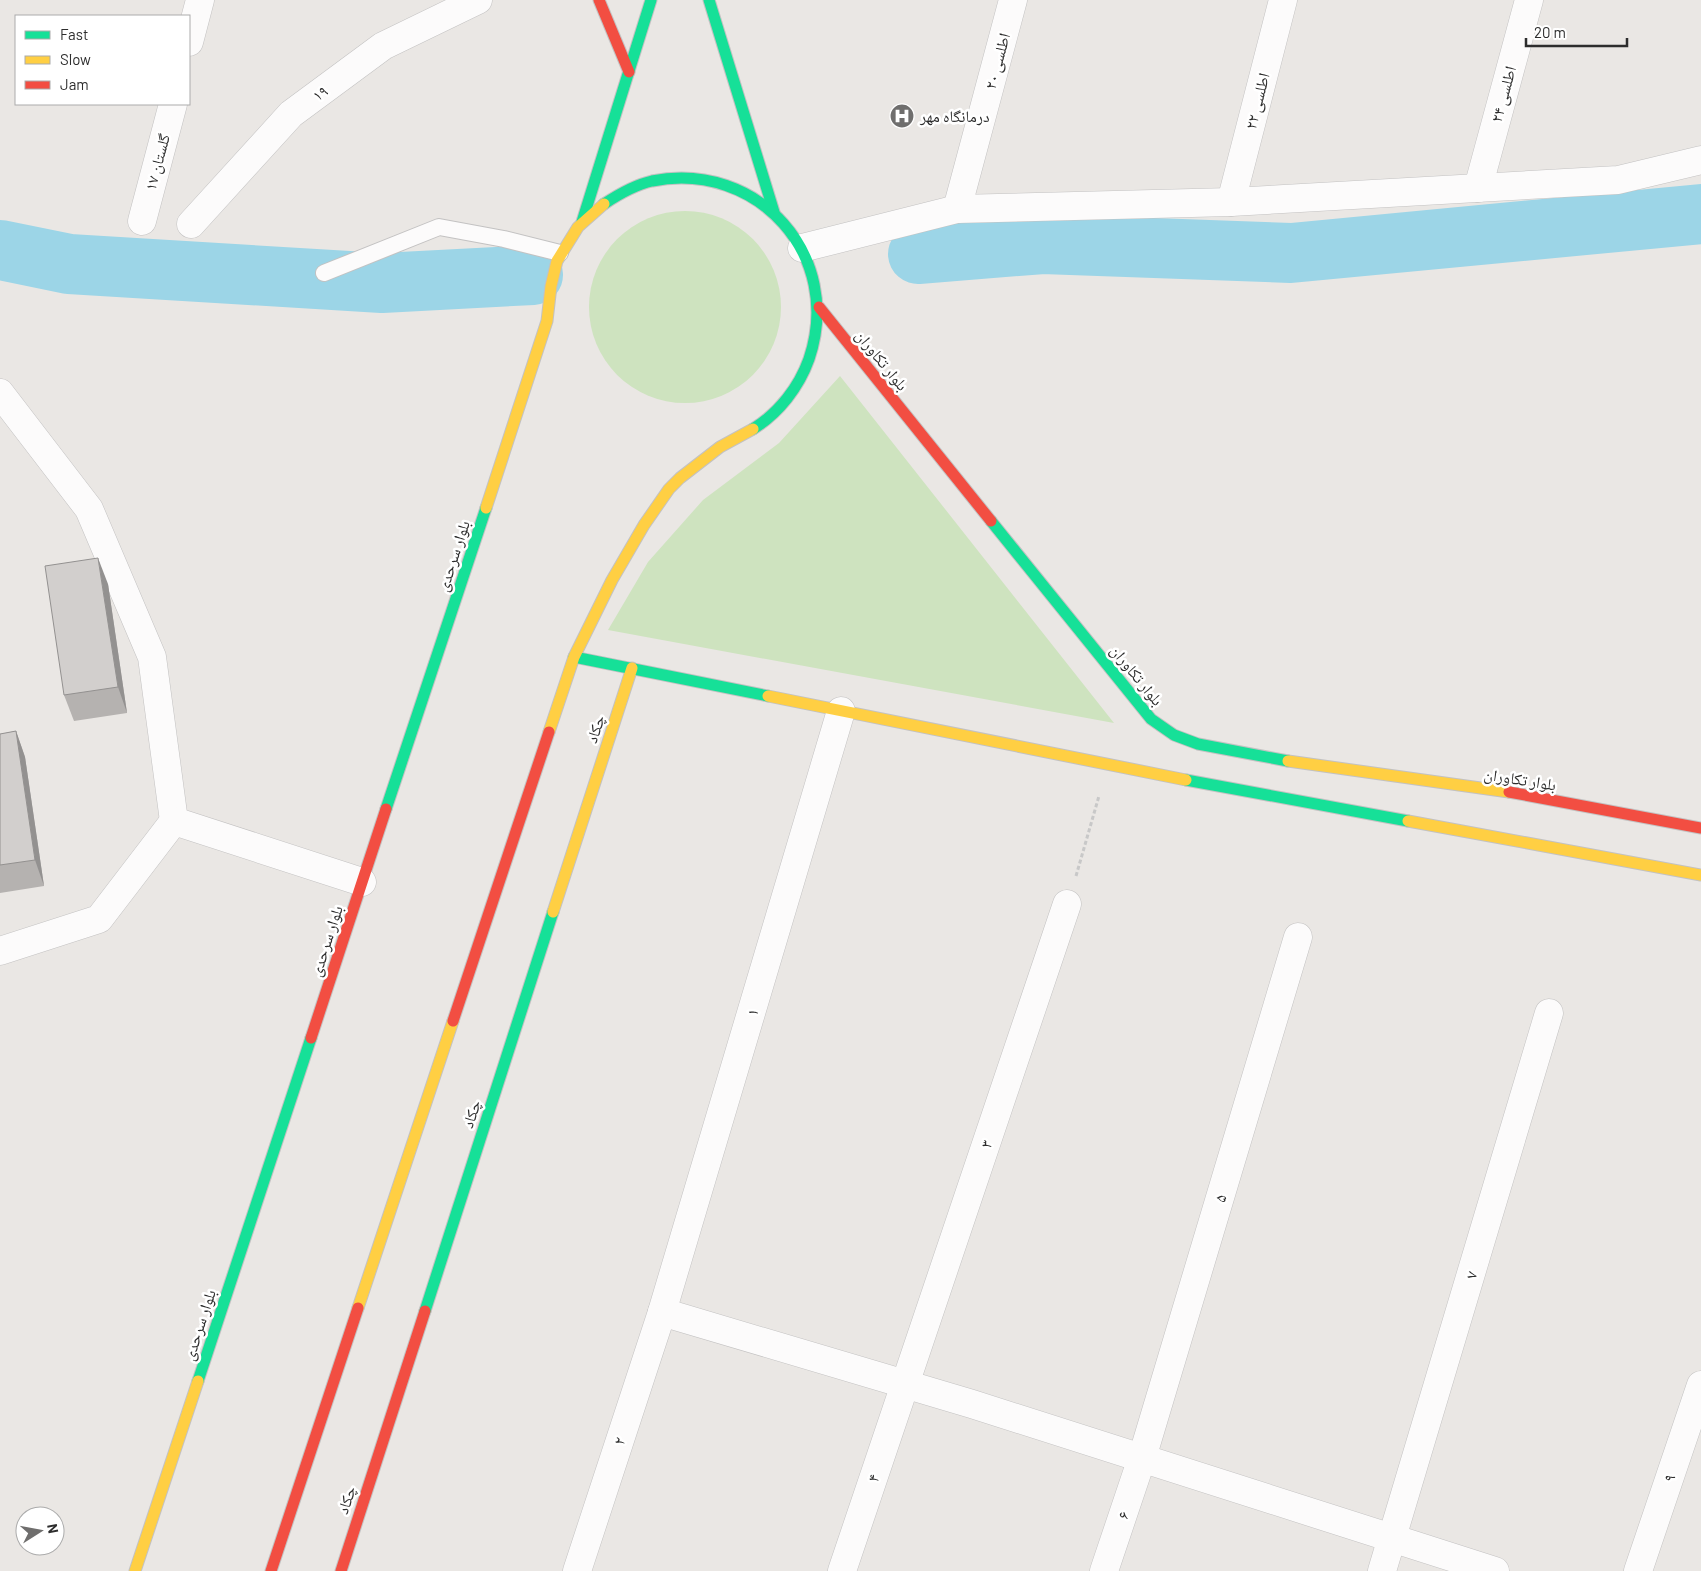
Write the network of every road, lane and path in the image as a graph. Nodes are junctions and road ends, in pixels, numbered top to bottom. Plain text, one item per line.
1 (200, 0) edge
2 (478, 0) edge
3 (599, 0) edge
4 (651, 0) edge
5 (709, 0) edge
6 (1013, 0) edge
7 (1283, 0) edge
8 (1529, 0) edge
9 (190, 38) edge
10 (629, 72) junction
11 (173, 105) edge
12 (1701, 160) edge
13 (1478, 188) junction
14 (1231, 202) junction
15 (957, 209) junction
16 (774, 212) junction
17 (142, 221) dead end
18 (582, 222) junction
19 (190, 224) dead end
20 (802, 248) junction
21 (560, 254) junction
22 (324, 273) dead end
23 (819, 307) junction
24 (0, 392) edge
25 (574, 657) junction
26 (632, 668) junction
27 (841, 712) junction
28 (1108, 766) junction
29 (174, 821) junction
30 (1701, 828) edge
31 (1701, 875) edge
32 (362, 882) junction
33 (1068, 904) joint
34 (1298, 937) dead end
35 (0, 951) edge
36 (1549, 1013) dead end
37 (662, 1312) junction
38 (905, 1384) junction
39 (1701, 1385) edge
40 (1142, 1458) junction
41 (1394, 1538) junction
42 (135, 1571) edge
43 (271, 1571) edge
44 (340, 1571) edge
45 (577, 1571) edge
46 (842, 1571) edge
47 (1104, 1571) edge
48 (1382, 1571) edge
49 (1495, 1571) edge
50 (1638, 1571) edge

1 - 9 street
2 - 19 street, ۱۹
3 - 10 main road
4 - 10 main road
5 - 16 main road
6 - 15 street, اطلسی ۲۰
7 - 14 street, اطلسی ۲۲
8 - 13 street, اطلسی ۲۴
10 - 18 main road
11 - 17 street, گلستان ۱۷
12 - 13 street
13 - 14 street
14 - 15 street
15 - 20 street
16 - 18 main road
16 - 20 main road
18 - 21 main road, بلوار سرحدی
20 - 23 main road
21 - 22 lane
21 - 32 main road, بلوار سرحدی
23 - 25 main road
23 - 30 main road, بلوار تکاوران
24 - 29 street
25 - 26 main road
25 - 43 main road
26 - 27 main road
26 - 44 main road, چکاد
27 - 28 main road
27 - 37 street, ۱
28 - 31 main road
28 - 33 path
29 - 32 street
29 - 35 street
32 - 42 main road, بلوار سرحدی
33 - 38 street, ۳
34 - 40 street, ۵
36 - 41 street, ۷
37 - 38 street
37 - 45 street, ۲
38 - 40 street
38 - 46 street, ۴
39 - 50 street, ۹
40 - 41 street
40 - 47 street, ۶
41 - 48 street, ۷
41 - 49 street

